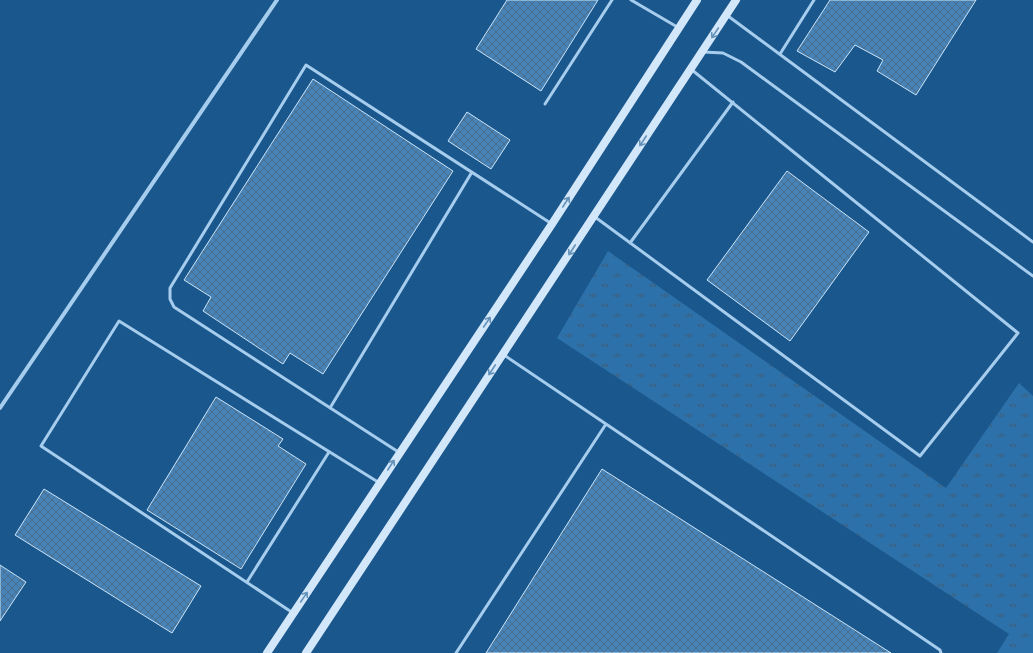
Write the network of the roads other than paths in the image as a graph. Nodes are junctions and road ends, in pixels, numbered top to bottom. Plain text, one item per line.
1 (277, 0) edge
2 (612, 0) edge
3 (631, 0) edge
4 (697, 0) edge
5 (736, 0) edge
6 (814, 0) edge
7 (726, 15) junction
8 (678, 28) junction
9 (701, 52) junction
10 (780, 54) junction
11 (691, 68) junction
12 (733, 102) junction
13 (545, 104) dead end
14 (472, 172) junction
15 (594, 216) junction
16 (552, 224) junction
17 (1033, 242) edge
18 (630, 243) junction
19 (1033, 276) edge
20 (503, 354) junction
21 (0, 408) edge
22 (330, 408) junction
23 (606, 424) junction
24 (329, 452) junction
25 (400, 453) junction
26 (380, 483) junction
27 (247, 582) junction
28 (294, 613) junction
29 (267, 653) edge
30 (306, 653) edge
31 (456, 653) edge
32 (941, 653) edge

1 - 21 street
2 - 13 lane
3 - 8 lane
4 - 8 main road
5 - 7 main road
6 - 10 lane
7 -> 9 main road
7 - 10 lane
16 -> 8 main road
9 - 11 main road
9 - 19 lane
10 - 17 lane
11 - 12 lane
11 -> 15 main road
12 - 18 lane
12 - 18 lane
14 - 16 lane
14 - 22 lane
14 - 22 lane
15 - 18 lane
15 -> 20 main road
25 -> 16 main road
20 - 23 lane
20 -> 30 main road
22 - 25 lane
23 - 31 lane
23 - 32 lane
24 - 26 lane
24 - 27 lane
24 - 27 lane
26 -> 25 main road
28 -> 26 main road
27 - 28 lane
28 - 29 main road

